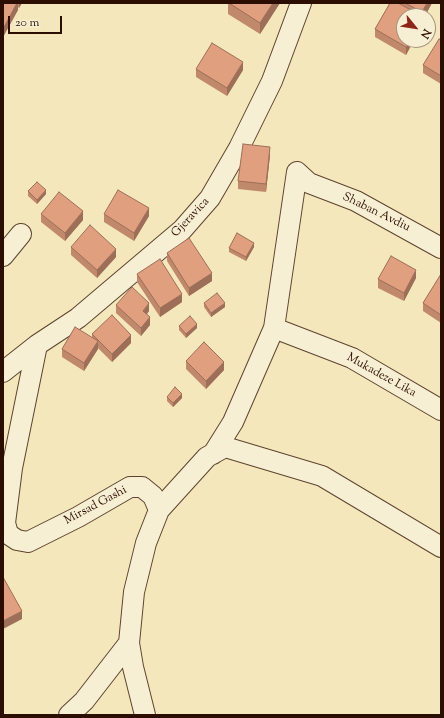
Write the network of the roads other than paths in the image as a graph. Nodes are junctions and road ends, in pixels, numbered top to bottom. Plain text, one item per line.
1 (301, 3) edge
2 (21, 234) dead end
3 (441, 248) edge
4 (3, 256) edge
5 (274, 328) junction
6 (37, 345) junction
7 (3, 372) edge
8 (441, 410) edge
9 (213, 454) junction
10 (158, 510) junction
11 (441, 547) edge
12 (130, 643) junction
13 (69, 715) edge
14 (145, 715) edge

1 - 6 street, Gjeravica
2 - 4 street
3 - 5 street, Shaban Avdiu
5 - 8 street, Mukadeze Lika
5 - 9 street
6 - 7 street, Gjeravica
6 - 10 street, Mirsad Gashi
9 - 10 street
9 - 11 street
10 - 12 street
12 - 13 street
12 - 14 street

